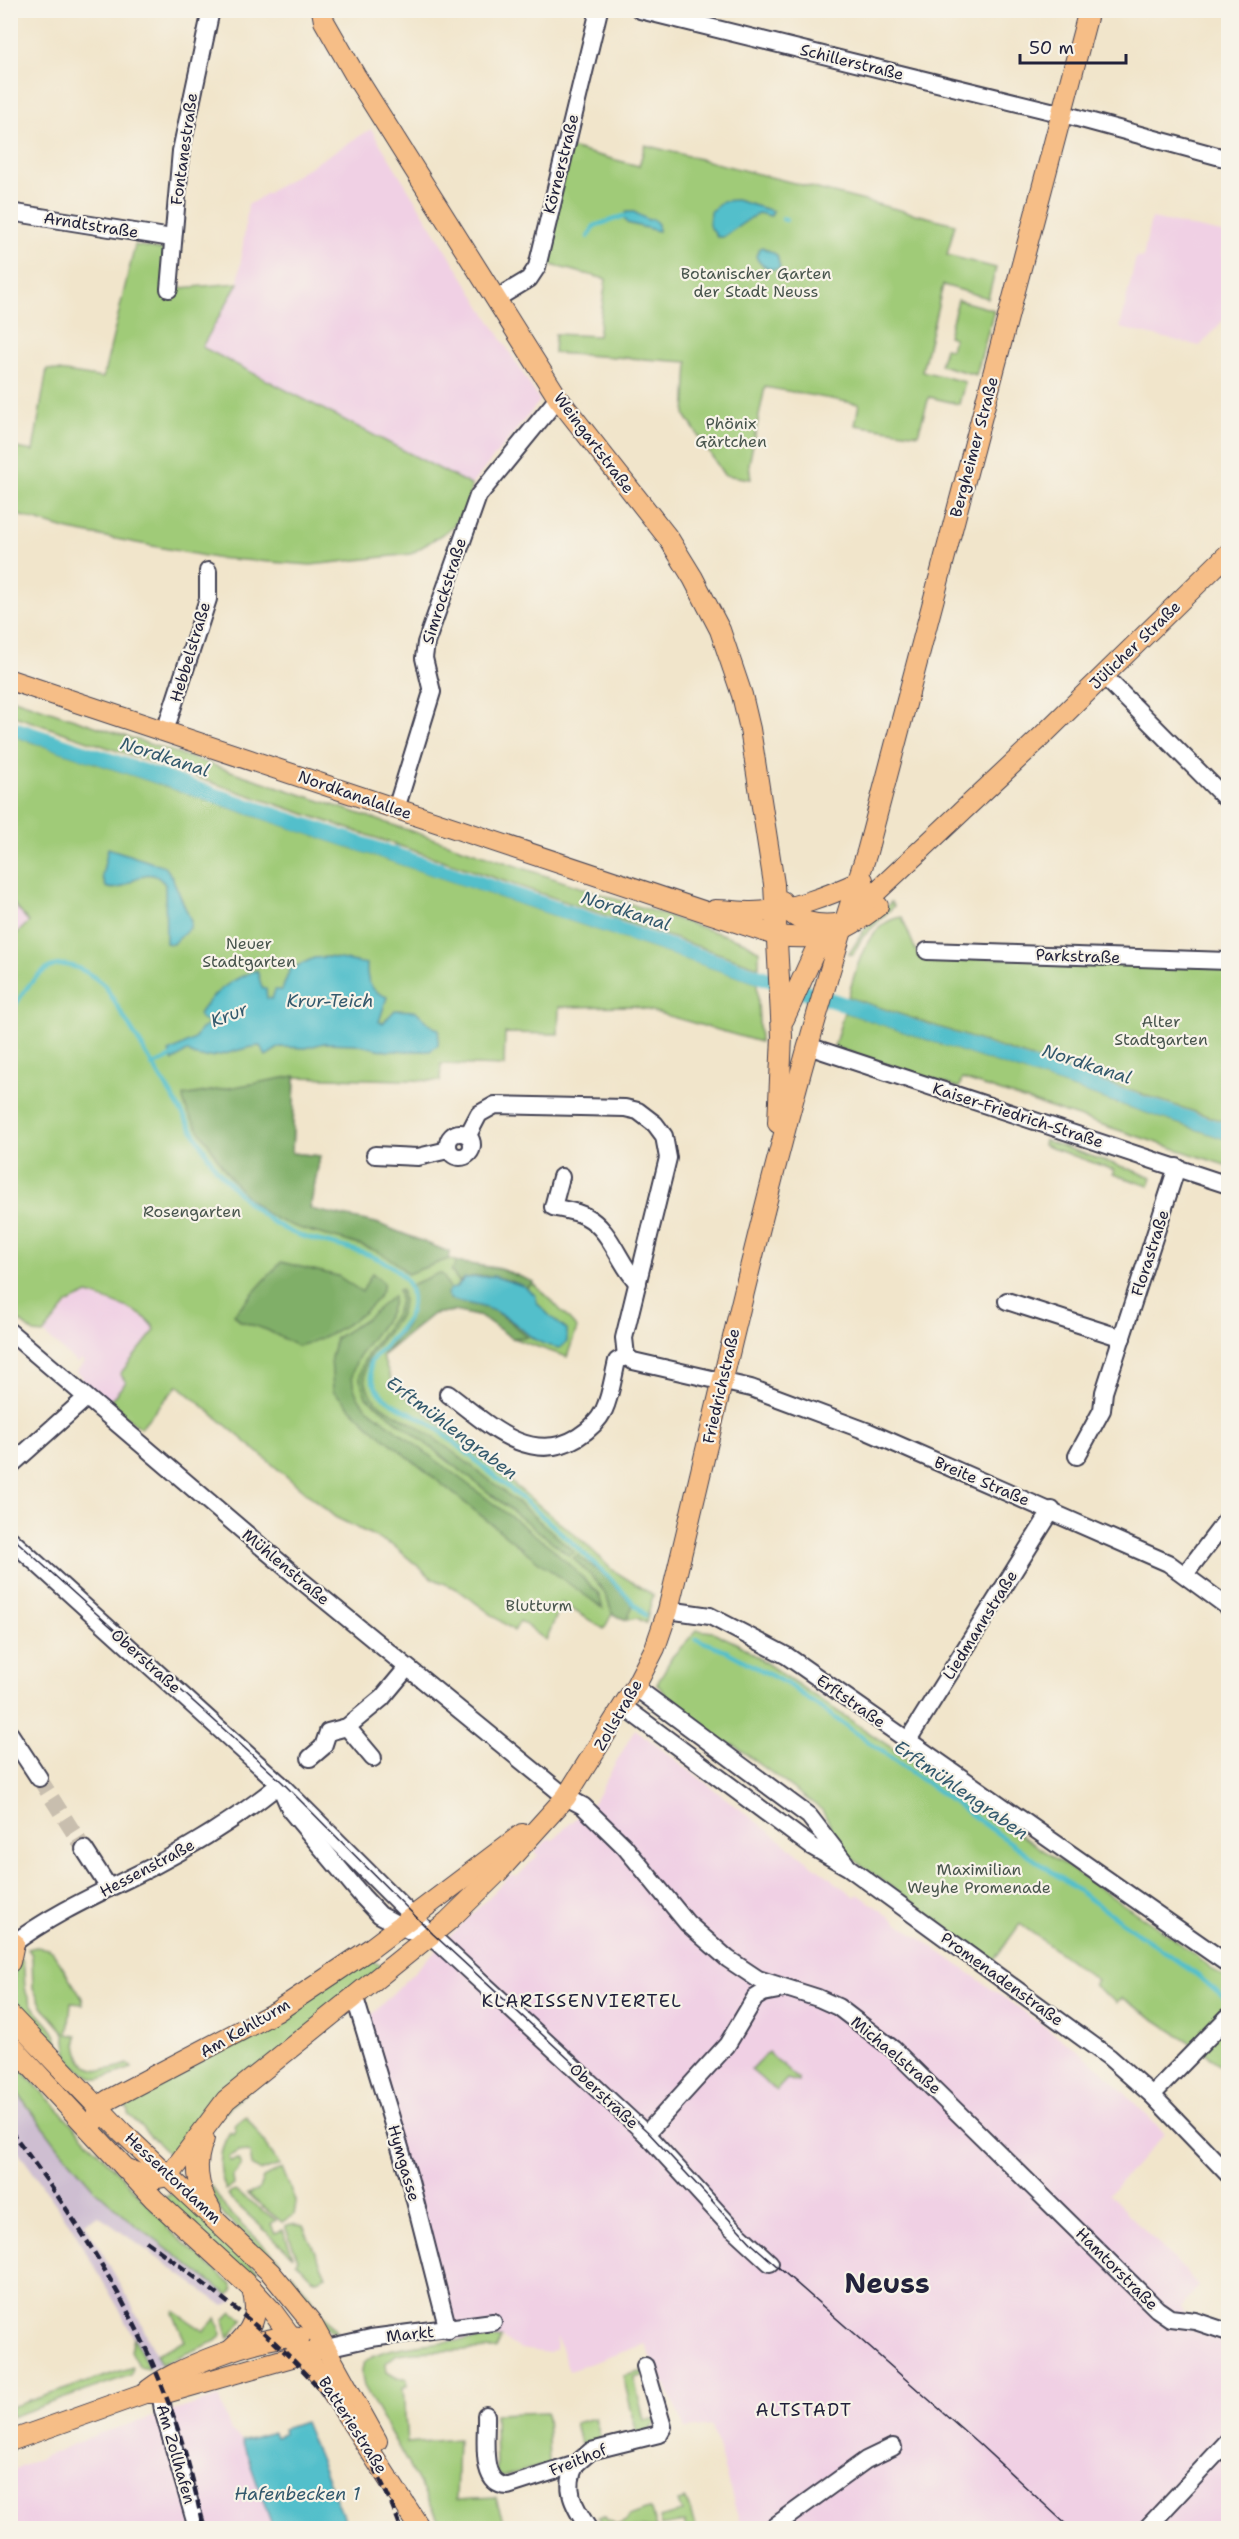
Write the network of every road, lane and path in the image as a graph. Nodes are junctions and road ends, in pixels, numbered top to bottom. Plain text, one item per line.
1 (211, 10) edge
2 (322, 10) edge
3 (599, 10) edge
4 (640, 10) edge
5 (1089, 10) edge
6 (1063, 114) junction
7 (1228, 159) edge
8 (10, 212) edge
9 (172, 238) junction
10 (169, 289) dead end
11 (496, 299) junction
12 (558, 398) junction
13 (1228, 554) edge
14 (208, 571) dead end
15 (1104, 676) junction
16 (10, 680) edge
17 (165, 731) junction
18 (1041, 737) junction
19 (1228, 801) edge
20 (968, 805) junction
21 (396, 809) junction
22 (856, 883) junction
23 (878, 906) junction
24 (700, 910) junction
25 (844, 927) junction
26 (792, 929) junction
27 (927, 951) dead end
28 (1228, 961) edge
29 (818, 984) junction
30 (796, 1022) junction
31 (808, 1046) junction
32 (375, 1155) dead end
33 (775, 1162) junction
34 (1177, 1167) junction
35 (561, 1177) dead end
36 (1228, 1185) edge
37 (638, 1283) junction
38 (1007, 1301) dead end
39 (10, 1332) edge
40 (1122, 1338) junction
41 (626, 1356) junction
42 (723, 1382) junction
43 (448, 1394) dead end
44 (86, 1398) junction
45 (1077, 1456) dead end
46 (10, 1466) edge
47 (1052, 1510) junction
48 (1228, 1518) edge
49 (10, 1539) edge
50 (1186, 1574) junction
51 (1228, 1607) edge
52 (668, 1610) junction
53 (407, 1668) junction
54 (635, 1687) junction
55 (624, 1707) junction
56 (347, 1727) junction
57 (10, 1734) edge
58 (908, 1740) junction
59 (310, 1758) dead end
60 (374, 1758) dead end
61 (39, 1778) tunnel mouth
62 (280, 1784) junction
63 (566, 1797) junction
64 (553, 1812) junction
65 (84, 1849) tunnel mouth
66 (848, 1867) junction
67 (109, 1888) junction
68 (406, 1922) junction
69 (431, 1936) junction
70 (11, 1949) edge
71 (1228, 1964) edge
72 (748, 1974) junction
73 (786, 1989) junction
74 (355, 1998) junction
75 (755, 1998) junction
76 (13, 2015) edge
77 (1227, 2018) edge
78 (10, 2044) edge
79 (1152, 2095) junction
80 (99, 2108) junction
81 (215, 2116) junction
82 (646, 2134) junction
83 (99, 2141) junction
84 (125, 2168) junction
85 (1228, 2174) edge
86 (169, 2176) junction
87 (1049, 2201) joint
88 (216, 2217) junction
89 (770, 2263) dead end
90 (252, 2289) junction
91 (294, 2300) junction
92 (493, 2322) dead end
93 (448, 2330) junction
94 (1228, 2332) edge
95 (292, 2336) junction
96 (326, 2348) junction
97 (227, 2353) junction
98 (306, 2354) junction
99 (270, 2363) junction
100 (645, 2367) dead end
101 (155, 2389) junction
102 (486, 2415) dead end
103 (10, 2441) edge
104 (1228, 2441) edge
105 (893, 2447) dead end
106 (576, 2464) junction
107 (401, 2496) junction
108 (197, 2529) edge
109 (420, 2529) edge
110 (588, 2529) edge
111 (772, 2529) edge
112 (1146, 2529) edge

1 - 9 street, Fontanestraße
2 - 11 main road, Weingartstraße
3 - 11 street, Körnerstraße
4 - 6 street, Schillerstraße
5 - 6 main road, Bergheimer Straße
6 - 7 street, Schillerstraße
6 - 22 main road, Bergheimer Straße
8 - 9 street, Arndtstraße
9 - 10 street, Fontanestraße
11 - 12 main road, Weingartstraße
12 - 21 street, Simrockstraße
12 - 26 main road, Weingartstraße
13 - 15 main road, Jülicher Straße
14 - 17 street, Hebbelstraße
15 - 18 main road, Jülicher Straße
15 - 19 street
16 - 17 main road, Nordkanalallee
17 - 21 main road, Nordkanalallee
18 - 20 main road, Jülicher Straße
18 - 23 main road, Jülicher Straße
20 - 22 main road
20 - 25 main road, Jülicher Straße
21 - 24 main road, Nordkanalallee
22 - 25 main road, Bergheimer Straße
22 - 26 main road
22 - 26 main road
23 - 25 main road
23 - 29 main road
24 - 26 main road, Nordkanalallee
24 - 26 main road, Nordkanalallee
25 - 26 main road
25 - 26 main road
25 - 29 main road, Bergheimer Straße
26 - 29 main road
26 - 30 main road
27 - 28 street, Parkstraße
29 - 30 main road
29 - 30 main road
30 - 31 main road
30 - 33 main road, Friedrichstraße
31 - 33 main road, Friedrichstraße
31 - 34 street, Kaiser-Friedrich-Straße
32 - 37 street
33 - 42 main road, Friedrichstraße
34 - 36 street, Kaiser-Friedrich-Straße
34 - 40 street, Florastraße
35 - 37 street
37 - 41 street
38 - 40 street
39 - 44 street, Mühlenstraße
40 - 45 street, Florastraße
41 - 42 street, Breite Straße
41 - 43 street
42 - 47 street, Breite Straße
42 - 52 main road, Friedrichstraße
44 - 46 street
44 - 53 street, Mühlenstraße
47 - 50 street, Breite Straße
47 - 58 street, Liedmannstraße
48 - 50 street
49 - 62 street, Oberstraße
50 - 51 street, Breite Straße
52 - 54 main road, Zollstraße
52 - 58 street, Erftstraße
53 - 56 street
53 - 63 street, Mühlenstraße
54 - 55 main road, Zollstraße
54 - 66 street, Promenadenstraße
55 - 63 main road, Zollstraße
55 - 66 street, Promenadenstraße
56 - 59 street
56 - 60 street
57 - 61 street
58 - 71 street, Erftstraße
62 - 67 street, Hessenstraße
62 - 68 street, Oberstraße
63 - 64 main road, Zollstraße
63 - 72 street, Michaelstraße
64 - 68 main road, Zollstraße
64 - 69 main road, Zollstraße
65 - 67 street
66 - 79 street, Promenadenstraße
67 - 70 street, Hessenstraße
68 - 69 street, Oberstraße
68 - 80 main road, Am Kehlturm
69 - 74 main road
69 - 82 street, Oberstraße
72 - 73 street, Michaelstraße
72 - 75 street
73 - 75 street
73 - 87 street, Michaelstraße
74 - 81 main road
74 - 93 street, Hymgasse
75 - 82 street
76 - 80 main road, Hessentordamm
77 - 79 street
78 - 83 main road, Hessentordamm
79 - 85 street, Promenadenstraße
80 - 83 main road
80 - 86 main road, Hessentordamm
81 - 86 main road
81 - 88 main road
82 - 89 street, Oberstraße
83 - 84 main road, Hessentordamm
84 - 86 main road
84 - 90 main road, Hessentordamm
86 - 88 main road, Hessentordamm
87 - 94 street, Hamtorstraße
88 - 91 main road, Hessentordamm
90 - 95 main road, Hessentordamm
90 - 97 main road
91 - 95 main road
91 - 96 main road, Hessentordamm
92 - 93 street, Markt
93 - 96 street, Markt
95 - 96 main road
95 - 97 main road
95 - 98 main road, Hessentordamm
95 - 99 main road
96 - 98 main road
96 - 107 main road, Batteriestraße
97 - 101 main road
98 - 99 main road
98 - 107 main road, Batteriestraße
99 - 101 main road
100 - 106 street, Freithof
101 - 103 main road
101 - 108 street, Am Zollhafen
102 - 106 street, Freithof
104 - 112 street
105 - 111 street
106 - 110 street
107 - 109 main road, Batteriestraße

